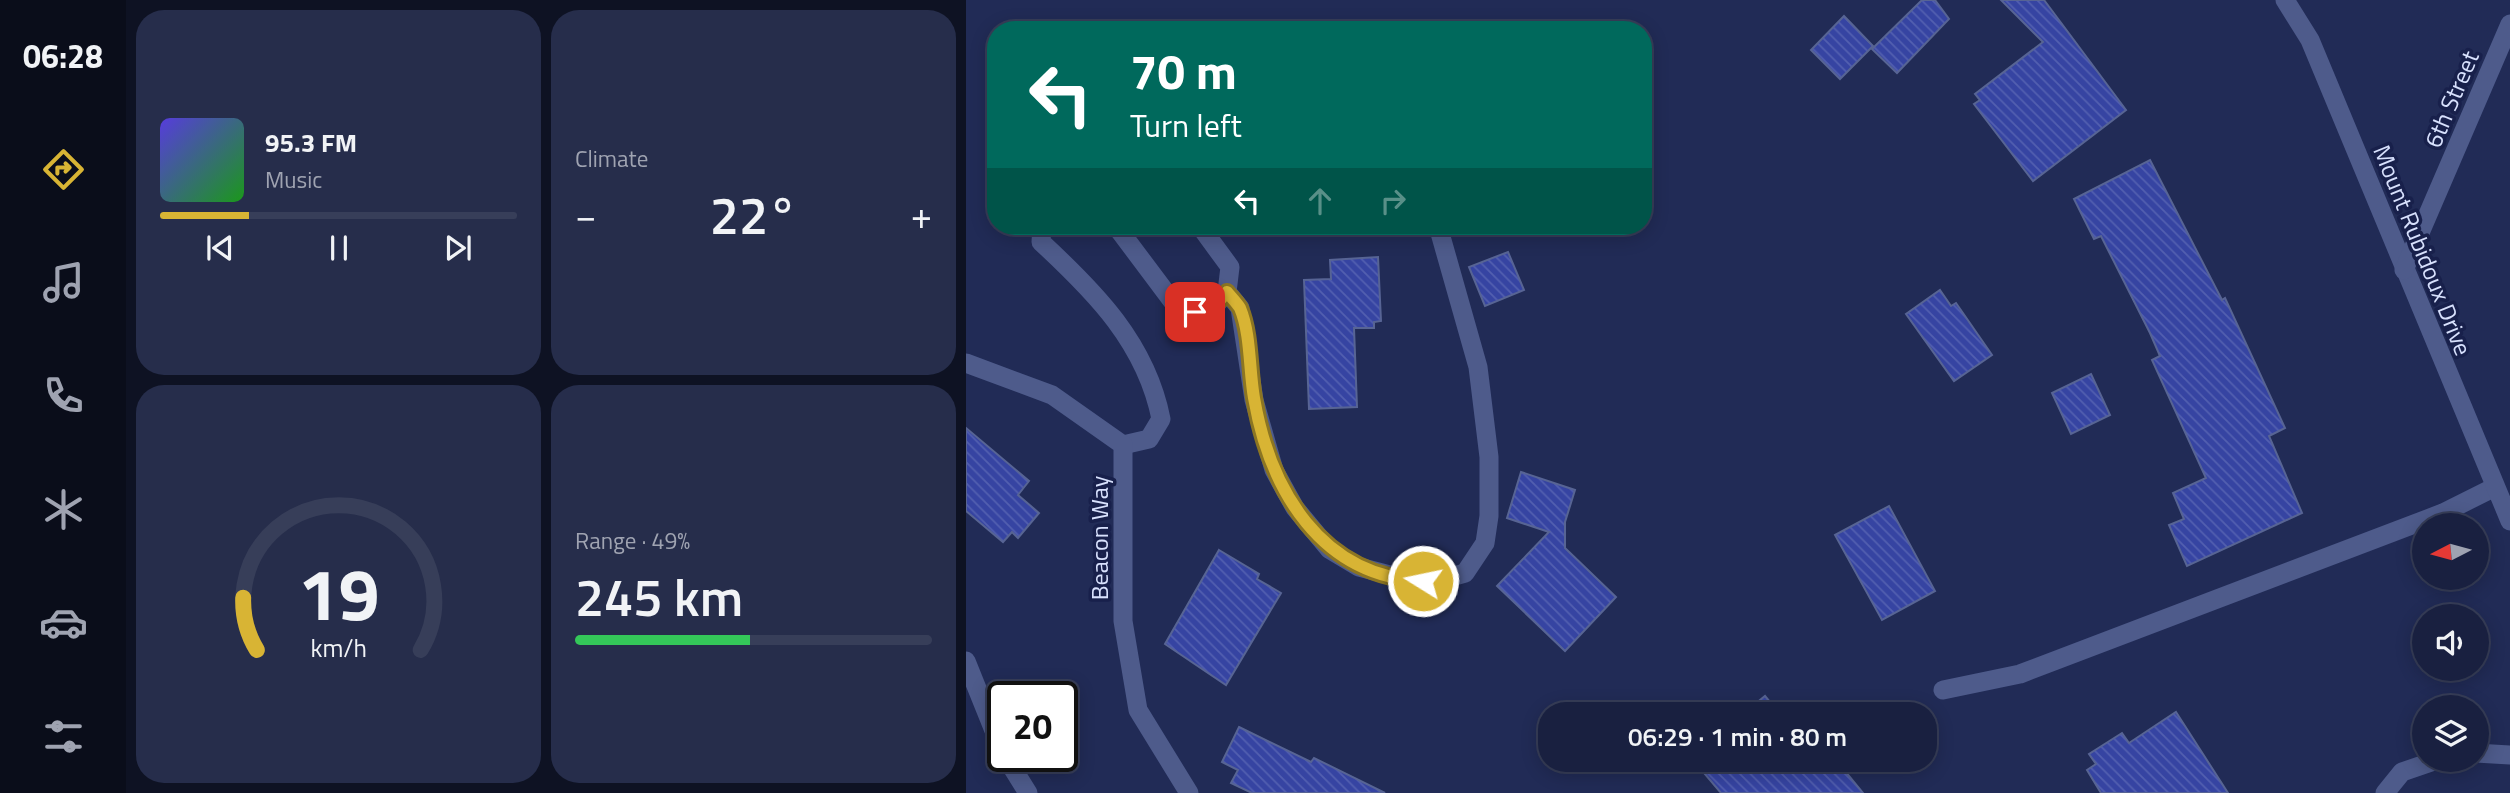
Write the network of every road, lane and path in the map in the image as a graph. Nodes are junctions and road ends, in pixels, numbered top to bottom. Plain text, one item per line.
1 (2286, 0) edge
2 (2510, 24) edge
3 (1041, 235) edge
4 (1123, 235) edge
5 (1207, 235) edge
6 (1441, 235) edge
7 (2404, 270) junction
8 (1227, 292) junction
9 (966, 363) edge
10 (1123, 445) junction
11 (2495, 487) junction
12 (2510, 521) edge
13 (966, 661) edge
14 (1943, 690) dead end
15 (987, 712) edge
16 (2489, 754) edge
17 (2510, 755) edge
18 (2412, 769) edge
19 (1015, 772) edge
20 (1028, 793) edge
21 (1189, 793) edge
22 (2385, 793) edge

1 - 7 street, Mount Rubidoux Drive
2 - 7 street, 6th Street
3 - 10 street
4 - 8 street
5 - 8 street
6 - 8 street
7 - 11 street, Mount Rubidoux Drive
9 - 10 street, Beacon Way
10 - 21 street, Beacon Way
11 - 12 street, Mount Rubidoux Drive
11 - 14 street
13 - 15 street
16 - 17 street
18 - 22 street
19 - 20 street

